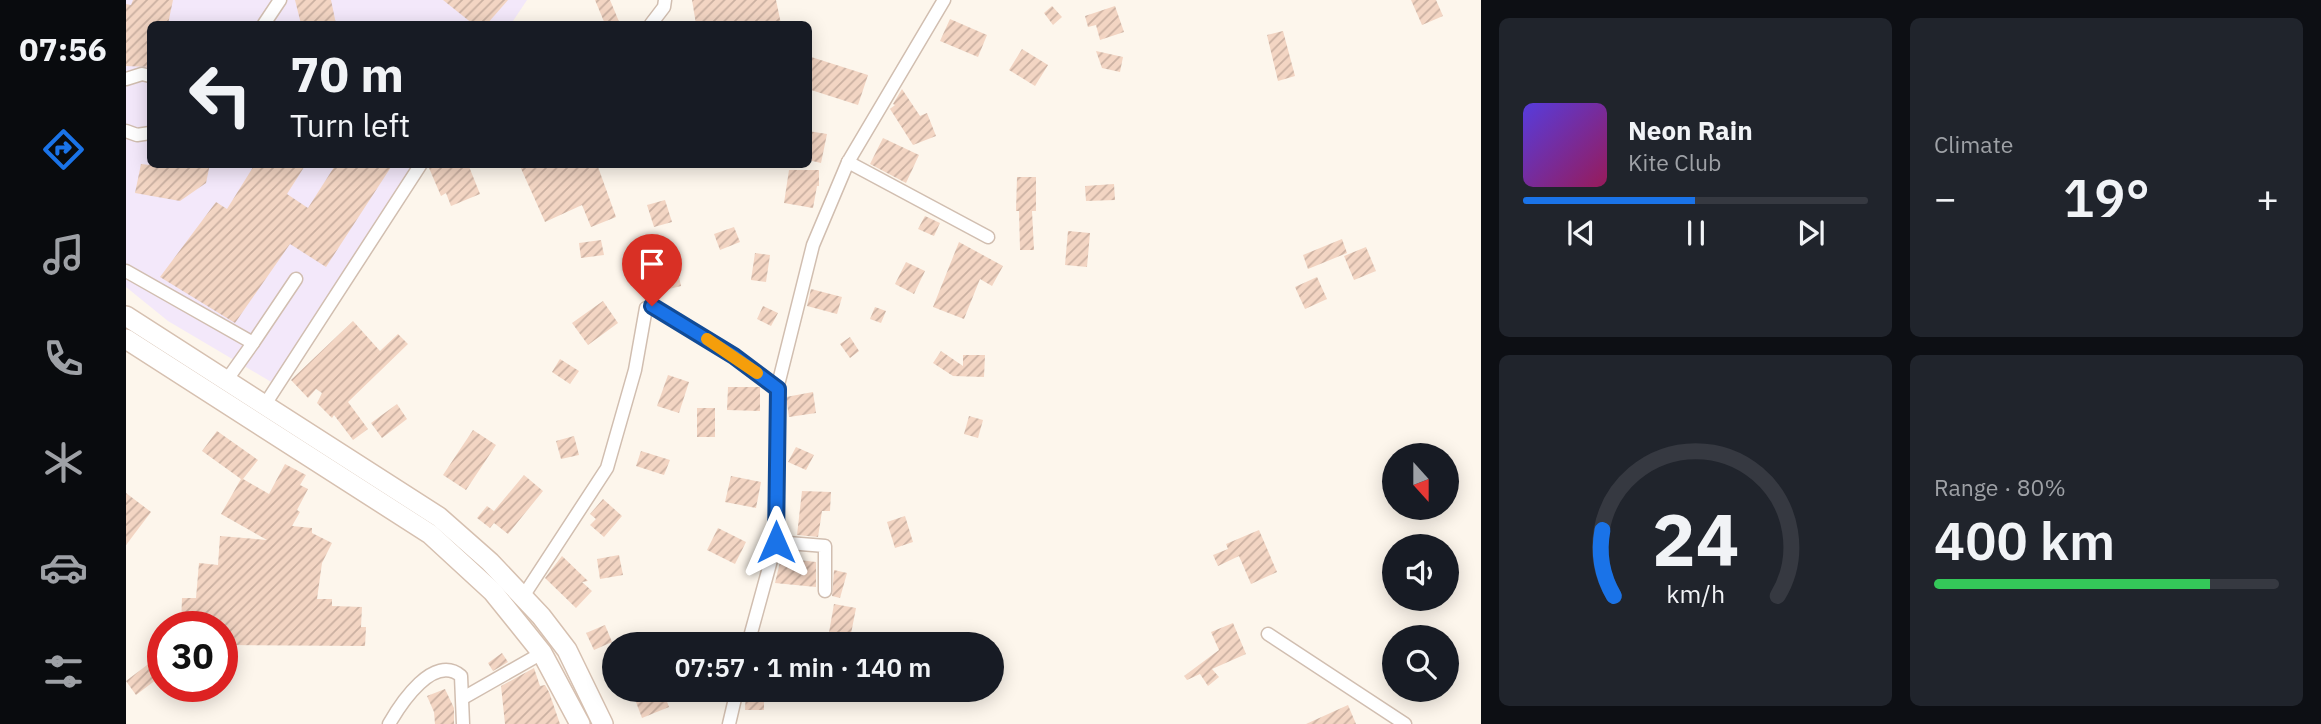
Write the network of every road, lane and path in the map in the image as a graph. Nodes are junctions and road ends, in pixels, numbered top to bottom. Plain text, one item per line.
1 (280, 0) edge
2 (665, 0) edge
3 (944, 0) edge
4 (266, 21) edge
5 (653, 21) edge
6 (147, 75) edge
7 (126, 79) edge
8 (126, 131) edge
9 (147, 134) edge
10 (848, 162) junction
11 (418, 168) edge
12 (988, 237) dead end
13 (126, 271) edge
14 (296, 279) dead end
15 (126, 316) edge
16 (136, 338) edge
17 (253, 343) junction
18 (226, 381) junction
19 (778, 389) junction
20 (264, 406) junction
21 (776, 542) junction
22 (825, 591) dead end
23 (524, 595) junction
24 (751, 632) edge
25 (1268, 634) dead end
26 (542, 653) junction
27 (463, 698) junction
28 (735, 702) edge
29 (389, 724) edge
30 (463, 724) edge
31 (580, 724) edge
32 (603, 724) edge
33 (730, 724) edge
34 (1405, 724) edge

1 - 4 street
2 - 5 street
3 - 10 street
6 - 7 street
8 - 9 street
10 - 12 street
10 - 19 street
11 - 20 street
13 - 17 street
14 - 17 street
15 - 16 main road
16 - 18 main road
16 - 26 main road
17 - 18 street
18 - 20 main road
19 - 21 street
19 - 23 street
20 - 23 main road
21 - 22 street
21 - 24 street
23 - 32 main road
25 - 34 street
26 - 27 street
26 - 31 main road
27 - 29 street
27 - 30 street
28 - 33 street

